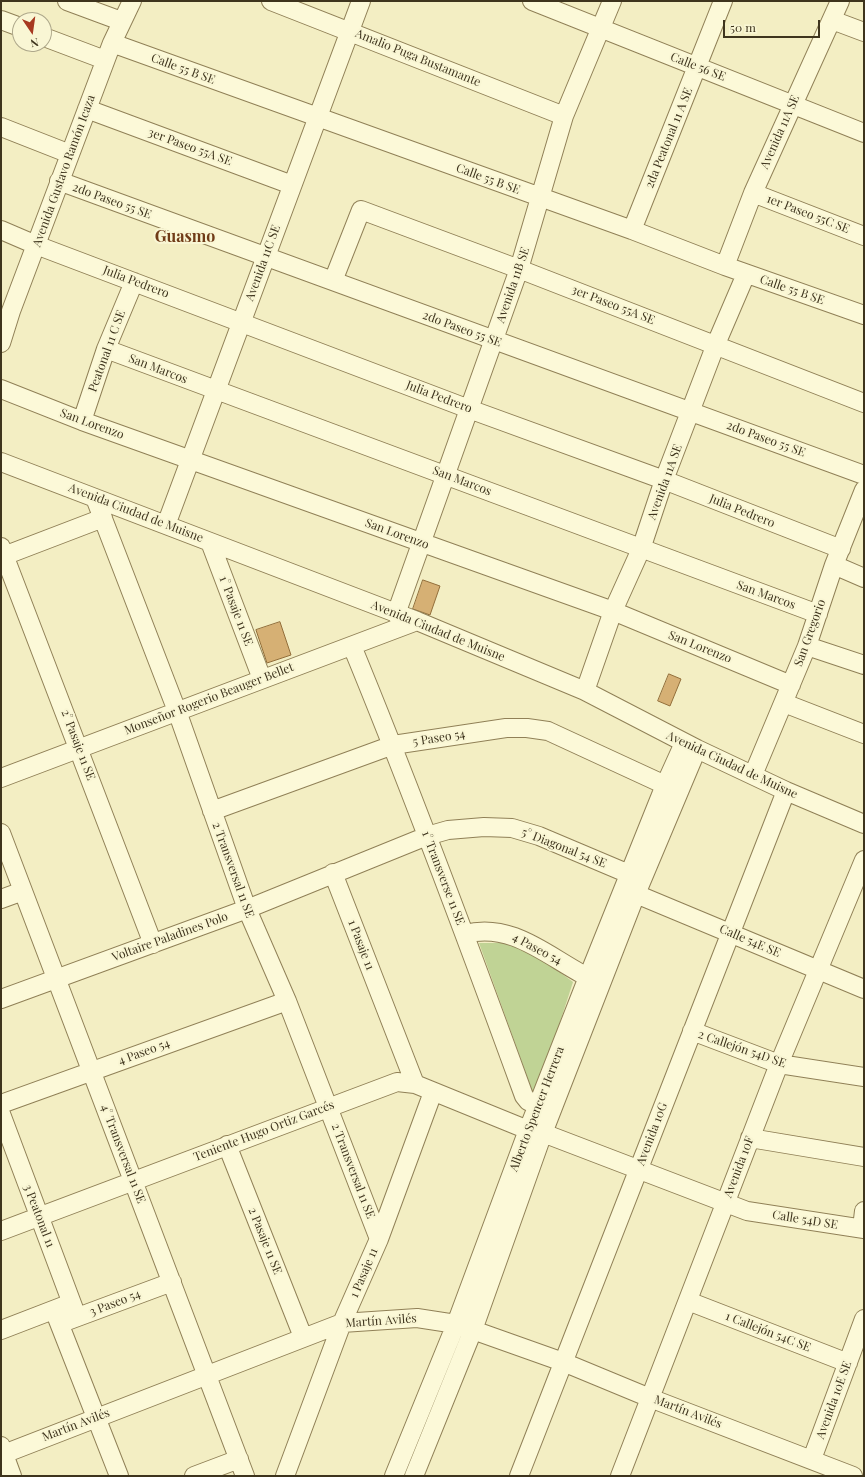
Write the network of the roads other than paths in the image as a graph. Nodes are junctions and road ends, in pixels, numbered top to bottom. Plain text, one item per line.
1 (67, 1) edge
2 (132, 1) edge
3 (271, 1) edge
4 (361, 1) edge
5 (532, 1) edge
6 (612, 1) edge
7 (723, 1) edge
8 (840, 1) edge
9 (1, 20) edge
10 (832, 20) junction
11 (121, 21) junction
12 (12, 25) edge
13 (600, 29) junction
14 (350, 31) junction
15 (864, 32) edge
16 (52, 40) edge
17 (112, 43) junction
18 (105, 60) junction
19 (698, 66) junction
20 (792, 104) junction
21 (87, 109) junction
22 (564, 116) junction
23 (317, 117) junction
24 (1, 127) edge
25 (864, 133) edge
26 (70, 154) junction
27 (59, 182) junction
28 (292, 185) junction
29 (753, 193) junction
30 (541, 198) junction
31 (1, 230) edge
32 (632, 230) junction
33 (864, 236) edge
34 (36, 245) junction
35 (266, 256) junction
36 (725, 266) junction
37 (519, 269) junction
38 (746, 274) junction
39 (333, 281) junction
40 (134, 282) junction
41 (6, 310) edge
42 (864, 315) edge
43 (241, 322) junction
44 (494, 340) junction
45 (1, 343) edge
46 (716, 344) junction
47 (106, 349) junction
48 (1, 389) edge
49 (216, 391) junction
50 (864, 403) edge
51 (469, 409) junction
52 (692, 412) junction
53 (82, 420) junction
54 (190, 459) junction
55 (1, 462) edge
56 (446, 475) junction
57 (864, 475) edge
58 (664, 480) junction
59 (864, 490) edge
60 (95, 498) junction
61 (103, 518) junction
62 (166, 525) junction
63 (210, 542) junction
64 (421, 542) junction
65 (641, 549) junction
66 (2, 553) edge
67 (838, 557) junction
68 (864, 578) edge
69 (613, 611) junction
70 (396, 614) junction
71 (818, 614) junction
72 (418, 621) junction
73 (352, 646) junction
74 (807, 646) junction
75 (864, 665) edge
76 (262, 680) junction
77 (791, 684) junction
78 (584, 691) junction
79 (784, 703) junction
80 (177, 711) junction
81 (864, 734) edge
82 (393, 745) junction
83 (690, 746) junction
84 (80, 748) junction
85 (753, 775) junction
86 (1, 778) edge
87 (665, 785) junction
88 (786, 791) junction
89 (212, 812) junction
90 (864, 824) edge
91 (1, 833) edge
92 (427, 836) junction
93 (864, 860) edge
94 (333, 874) junction
95 (629, 874) junction
96 (23, 891) junction
97 (636, 894) junction
98 (1, 899) edge
99 (247, 910) junction
100 (730, 933) junction
101 (465, 934) junction
102 (153, 944) junction
103 (818, 970) junction
104 (582, 974) dead end
105 (56, 978) junction
106 (864, 989) edge
107 (1, 999) edge
108 (286, 1001) junction
109 (692, 1031) junction
110 (779, 1064) junction
111 (91, 1071) junction
112 (864, 1077) edge
113 (415, 1084) junction
114 (433, 1092) junction
115 (328, 1106) junction
116 (538, 1106) junction
117 (2, 1115) edge
118 (536, 1132) junction
119 (750, 1138) junction
120 (227, 1145) junction
121 (864, 1157) edge
122 (638, 1169) junction
123 (133, 1181) junction
124 (725, 1203) junction
125 (747, 1211) joint
126 (39, 1217) junction
127 (863, 1223) edge
128 (1, 1231) edge
129 (379, 1239) junction
130 (172, 1282) junction
131 (688, 1300) junction
132 (75, 1310) junction
133 (57, 1317) junction
134 (342, 1323) junction
135 (456, 1324) junction
136 (862, 1328) edge
137 (1, 1330) edge
138 (473, 1330) junction
139 (303, 1337) junction
140 (563, 1362) junction
141 (848, 1363) junction
142 (207, 1375) junction
143 (650, 1398) junction
144 (96, 1418) junction
145 (2, 1451) edge
146 (239, 1459) junction
147 (812, 1459) junction
148 (12, 1476) edge
149 (120, 1476) edge
150 (194, 1476) edge
151 (245, 1476) edge
152 (285, 1476) edge
153 (394, 1476) edge
154 (414, 1476) edge
155 (518, 1476) edge
156 (620, 1476) edge
157 (854, 1476) edge

1 - 11 street
2 - 11 street, Avenida Gustavo Ramón Icaza
3 - 14 street, Amalio Puga Bustamante
4 - 14 street, Avenida 11C SE
5 - 13 street, Calle 56 SE
6 - 13 street, Avenida 11B SE
7 - 19 street, 2da Peatonal 11 A SE
8 - 10 street, Avenida 11A SE
9 - 12 street
10 - 15 street
10 - 20 street, Avenida 11A SE
11 - 17 street, Avenida Gustavo Ramón Icaza
13 - 19 street, Calle 56 SE
13 - 22 street, Avenida 11B SE
14 - 22 street, Amalio Puga Bustamante
14 - 23 street, Avenida 11C SE
16 - 18 street
17 - 18 street, Avenida Gustavo Ramón Icaza
17 - 23 street, Calle 55 B SE
18 - 21 street, Avenida Gustavo Ramón Icaza
19 - 20 street, Calle 56 SE
19 - 32 street, 2da Peatonal 11 A SE
20 - 25 street, Calle 56 SE
20 - 29 street, Avenida 11A SE
21 - 26 street, Avenida Gustavo Ramón Icaza
21 - 28 street, 3er Paseo 55A SE
22 - 30 street, Avenida 11B SE
23 - 28 street, Avenida 11C SE
23 - 30 street, Calle 55 B SE
24 - 26 street
26 - 27 street, Avenida Gustavo Ramón Icaza
27 - 34 street, Avenida Gustavo Ramón Icaza
27 - 35 street, 2do Paseo 55 SE
28 - 35 street, Avenida 11C SE
29 - 33 street, 1er Paseo 55C SE
29 - 36 street, Avenida 11A SE
30 - 32 street, Calle 55 B SE
30 - 37 street, Avenida 11B SE
31 - 34 street, Julia Pedrero
32 - 36 street, Calle 55 B SE
34 - 40 street, Julia Pedrero
34 - 41 street, Avenida Gustavo Ramón Icaza
35 - 39 street, 2do Paseo 55 SE
35 - 43 street, Avenida 11C SE
36 - 38 street, Calle 55 B SE
37 - 39 street, 3er Paseo 55A SE
37 - 44 street, Avenida 11B SE
37 - 46 street, 3er Paseo 55A SE
38 - 42 street, Calle 55 B SE
38 - 46 street, Avenida 11A SE
39 - 44 street, 2do Paseo 55 SE
40 - 43 street, Julia Pedrero
40 - 47 street, Peatonal 11 C SE
41 - 45 street, Avenida Gustavo Ramón Icaza
43 - 49 street, Avenida 11C SE
43 - 51 street, Julia Pedrero
44 - 51 street, Avenida 11B SE
44 - 52 street, 2do Paseo 55 SE
46 - 50 street, 3er Paseo 55A SE
46 - 52 street, Avenida 11A SE
47 - 49 street, San Marcos
47 - 53 street, Peatonal 11 C SE
48 - 53 street, San Lorenzo
49 - 54 street, Avenida 11C SE
49 - 56 street, San Marcos
51 - 56 street, Avenida 11B SE
51 - 58 street, Julia Pedrero
52 - 57 street, 2do Paseo 55 SE
52 - 58 street, Avenida 11A SE
53 - 54 street, San Lorenzo
54 - 62 street, Avenida 11C SE
54 - 64 street, San Lorenzo
55 - 60 street, Avenida Ciudad de Muisne
56 - 64 street, Avenida 11B SE
56 - 65 street, San Marcos
58 - 65 street, Avenida 11A SE
58 - 67 street, Julia Pedrero
59 - 67 street, San Gregorio
60 - 61 street, 2 Transversal 11 SE
60 - 62 street, Avenida Ciudad de Muisne
61 - 66 street
61 - 80 street, 2 Transversal 11 SE
62 - 63 street, Avenida Ciudad de Muisne
63 - 70 street, Avenida Ciudad de Muisne
63 - 76 street, 1° Pasaje 11 SE
64 - 69 street, San Lorenzo
64 - 70 street, Avenida 11B SE
65 - 69 street, Avenida 11A SE
65 - 71 street, San Marcos
66 - 84 street, 2° Pasaje 11 SE
67 - 68 street, Julia Pedrero
67 - 71 street, San Gregorio
69 - 77 street, San Lorenzo
69 - 78 street, Avenida 11A SE
70 - 72 street, Avenida Ciudad de Muisne
71 - 74 street, San Gregorio
72 - 73 street, Monseñor Rogerio Beauger Bellet
72 - 78 street, Avenida Ciudad de Muisne
73 - 76 street, Monseñor Rogerio Beauger Bellet
73 - 82 street, 1° Transverse 11 SE
74 - 75 street
74 - 77 street, San Gregorio
76 - 80 street, Monseñor Rogerio Beauger Bellet
77 - 79 street, San Gregorio
78 - 83 street, Avenida Ciudad de Muisne
79 - 81 street
79 - 85 street, San Gregorio
80 - 84 street, Monseñor Rogerio Beauger Bellet
80 - 89 street, 2 Transversal 11 SE
82 - 87 street, 5 Paseo 54
82 - 89 street, 5 Paseo 54
82 - 92 street, 1° Transverse 11 SE
83 - 85 street, Avenida Ciudad de Muisne
83 - 87 street, Alberto Spencer Herrera
83 - 97 street, Alberto Spencer Herrera
84 - 86 street, Monseñor Rogerio Beauger Bellet
84 - 102 street, 2° Pasaje 11 SE
85 - 88 street, Avenida Ciudad de Muisne
87 - 95 street, Alberto Spencer Herrera
88 - 90 street, Avenida Ciudad de Muisne
88 - 100 street, Avenida 10G
89 - 99 street, 2 Transversal 11 SE
91 - 96 street, 4° Transversal 11 SE
92 - 94 street, Voltaire Paladines Polo
92 - 95 street, 5° Diagonal 54 SE
92 - 101 street, 1° Transverse 11 SE
93 - 103 street, Avenida 10F
94 - 99 street, Voltaire Paladines Polo
94 - 113 street, 1 Pasaje 11
95 - 116 street, Alberto Spencer Herrera
96 - 98 street
96 - 105 street, 4° Transversal 11 SE
97 - 100 street, Calle 54E SE
97 - 118 street, Alberto Spencer Herrera
99 - 102 street, Voltaire Paladines Polo
99 - 108 street, 2 Transversal 11 SE
100 - 103 street, Calle 54E SE
100 - 109 street, Avenida 10G
101 - 104 street, 4 Paseo 54
101 - 116 street, 1° Transverse 11 SE
102 - 105 street, Voltaire Paladines Polo
103 - 106 street, Calle 54E SE
103 - 110 street, Avenida 10F
105 - 107 street, Voltaire Paladines Polo
105 - 111 street, 4° Transversal 11 SE
108 - 111 street, 4 Paseo 54
108 - 115 street, 2 Transversal 11 SE
109 - 110 street, 2 Callejón 54D SE
109 - 122 street, Avenida 10G
110 - 112 street, 2 Callejón 54D SE
110 - 119 street, Avenida 10F
111 - 117 street, 4 Paseo 54
111 - 123 street, 4° Transversal 11 SE
113 - 114 street, Teniente Hugo Ortiz Garcés
113 - 115 street, Teniente Hugo Ortiz Garcés
114 - 118 street, Teniente Hugo Ortiz Garcés
114 - 129 street, 1 Pasaje 11
115 - 120 street, Teniente Hugo Ortiz Garcés
115 - 129 street, 2 Transversal 11 SE
116 - 118 street, Alberto Spencer Herrera
117 - 126 street, 3 Peatonal 11
118 - 122 street, Teniente Hugo Ortiz Garcés
118 - 135 street, Alberto Spencer Herrera
118 - 138 street, Alberto Spencer Herrera
119 - 121 street
119 - 124 street, Avenida 10F
120 - 123 street, Teniente Hugo Ortiz Garcés
120 - 139 street, 2 Pasaje 11 SE
122 - 124 street, Teniente Hugo Ortiz Garcés
122 - 140 street, Avenida 10G
123 - 126 street, Teniente Hugo Ortiz Garcés
123 - 130 street, 4° Transversal 11 SE
124 - 125 street, Teniente Hugo Ortiz Garcés
124 - 131 street, Avenida 10F
125 - 127 street, Calle 54D SE
126 - 128 street, Teniente Hugo Ortiz Garcés
126 - 132 street, 3 Peatonal 11
129 - 134 street, 1 Pasaje 11
130 - 132 street, 3 Paseo 54
130 - 142 street, 4° Transversal 11 SE
131 - 141 street, 1 Callejón 54C SE
131 - 143 street, Avenida 10F
132 - 133 street, 3 Paseo 54
133 - 137 street, 3 Paseo 54
133 - 144 street
134 - 135 street, Martín Avilés
134 - 139 street, Martín Avilés
134 - 152 street, 1 Pasaje 11
135 - 138 street, Martín Avilés
135 - 153 street, Alberto Spencer Herrera
136 - 141 street, Avenida 10E SE
138 - 140 street, Martín Avilés
138 - 154 street, Alberto Spencer Herrera
139 - 142 street, Martín Avilés
140 - 143 street, Martín Avilés
140 - 155 street, Avenida 10G
141 - 147 street, Avenida 10E SE
142 - 144 street, Martín Avilés
142 - 146 street, 4° Transversal 11 SE
143 - 147 street, Martín Avilés
143 - 156 street, Avenida 10F
144 - 145 street, Martín Avilés
144 - 149 street
145 - 148 street
146 - 150 street
146 - 151 street, 4° Transversal 11 SE
147 - 157 street, Martín Avilés

